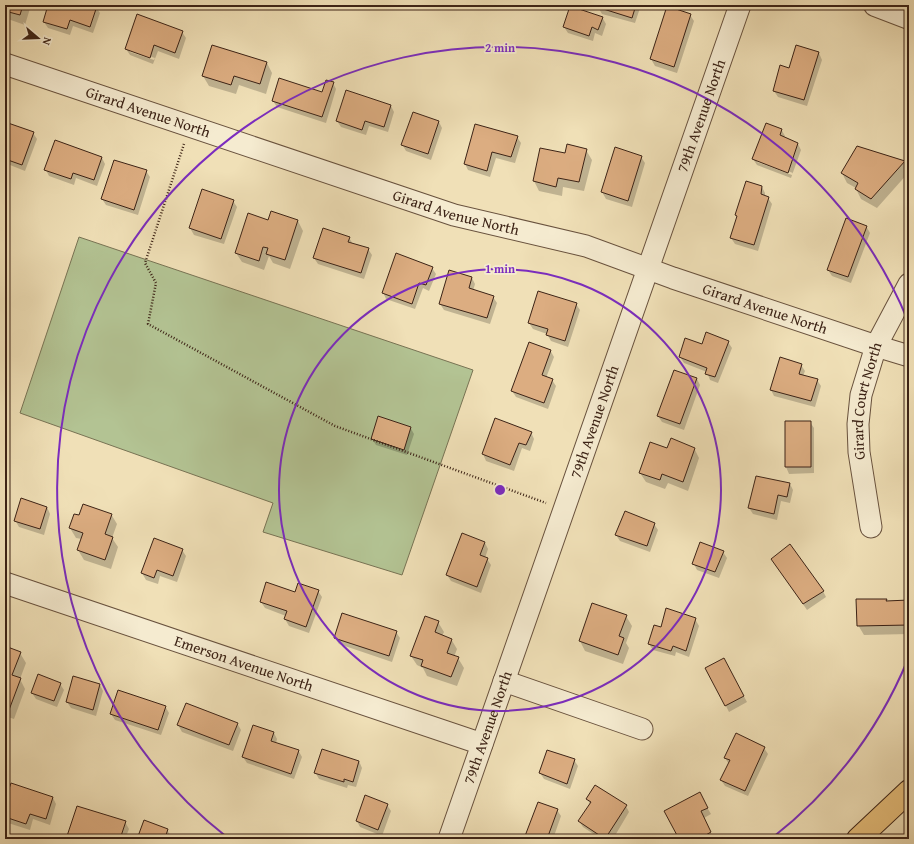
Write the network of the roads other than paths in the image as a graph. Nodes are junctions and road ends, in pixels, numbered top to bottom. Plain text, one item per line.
1 (740, 5) edge
2 (876, 5) edge
3 (909, 18) edge
4 (5, 64) edge
5 (648, 269) junction
6 (909, 284) edge
7 (876, 346) junction
8 (909, 356) edge
9 (871, 527) dead end
10 (5, 583) edge
11 (504, 681) junction
12 (642, 729) dead end
13 (482, 744) junction
14 (909, 790) edge
15 (450, 839) edge
16 (858, 839) edge

1 - 5 street, 79th Avenue North
2 - 3 street
4 - 5 street, Girard Avenue North
5 - 7 street, Girard Avenue North
5 - 11 street, 79th Avenue North
6 - 7 street, Girard Court North
7 - 8 street, Girard Avenue North
7 - 9 street, Girard Court North
10 - 13 street, Emerson Avenue North
11 - 12 street
11 - 13 street, 79th Avenue North
13 - 15 street, 79th Avenue North
14 - 16 highway

